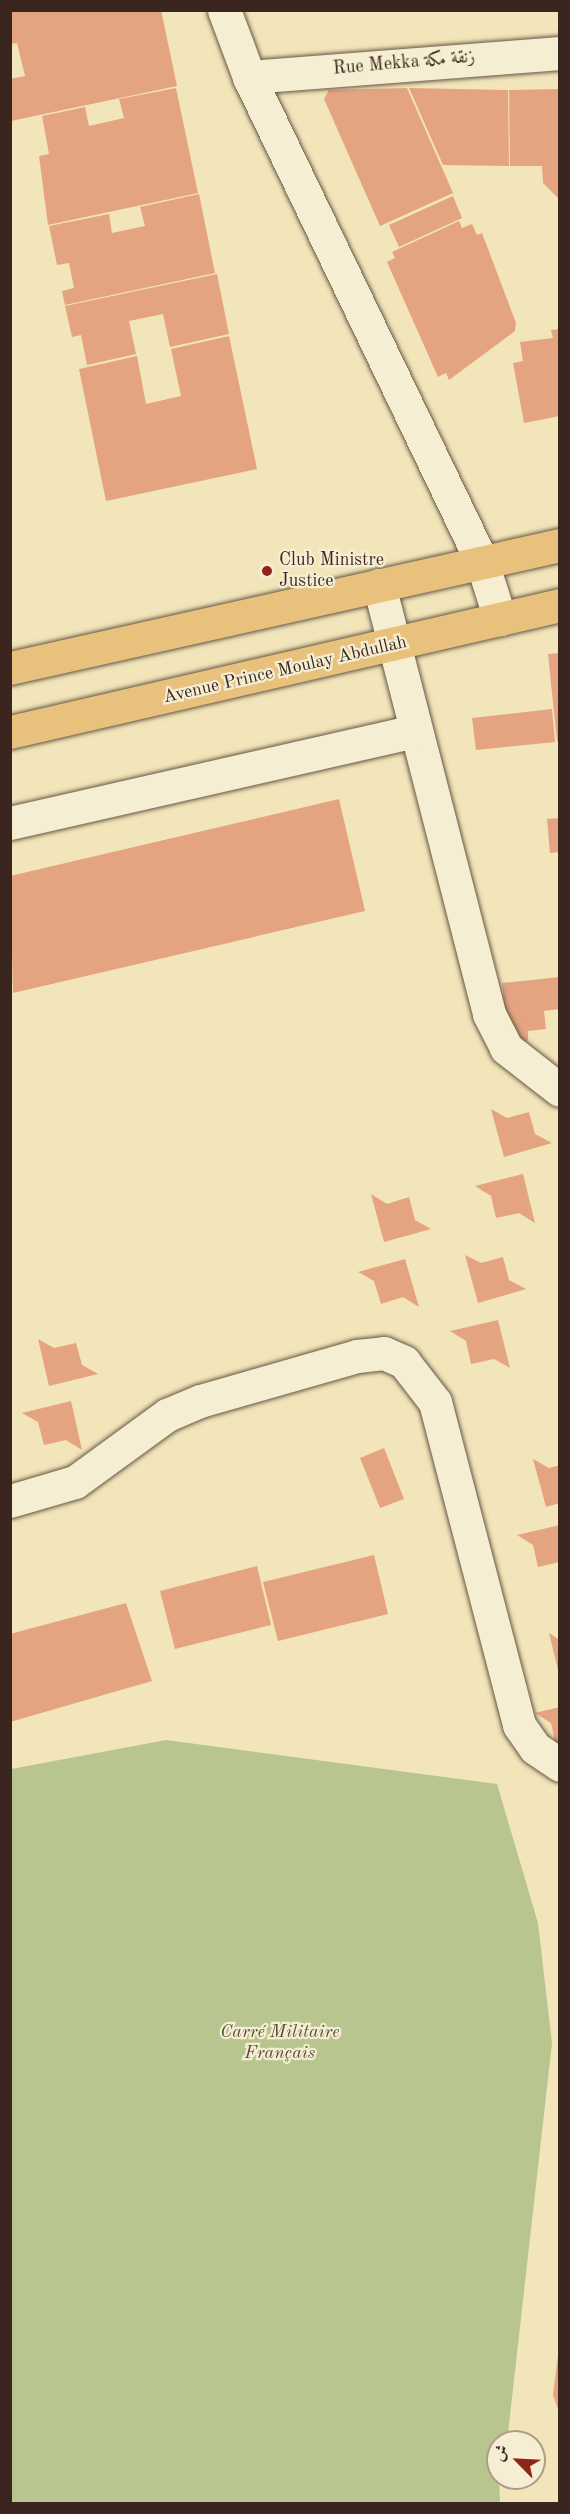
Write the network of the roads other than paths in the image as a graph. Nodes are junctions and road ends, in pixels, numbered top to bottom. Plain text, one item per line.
1 (224, 10) edge
2 (560, 53) edge
3 (249, 77) junction
4 (560, 545) edge
5 (482, 562) junction
6 (379, 585) junction
7 (560, 605) edge
8 (500, 619) junction
9 (393, 646) junction
10 (10, 668) edge
11 (414, 731) junction
12 (10, 732) edge
13 (10, 823) edge
14 (560, 1089) edge
15 (10, 1500) edge
16 (560, 1765) edge

1 - 3 street
2 - 3 street, Rue Mekka زنقة مكة
3 - 5 street
4 - 5 main road
5 - 6 main road
5 - 8 street
6 - 9 street
6 - 10 main road
7 - 8 main road, Avenue Prince Moulay Abdullah
8 - 9 main road, Avenue Prince Moulay Abdullah
9 - 11 street
9 - 12 main road, Avenue Prince Moulay Abdullah
11 - 13 street
11 - 14 street
15 - 16 street

